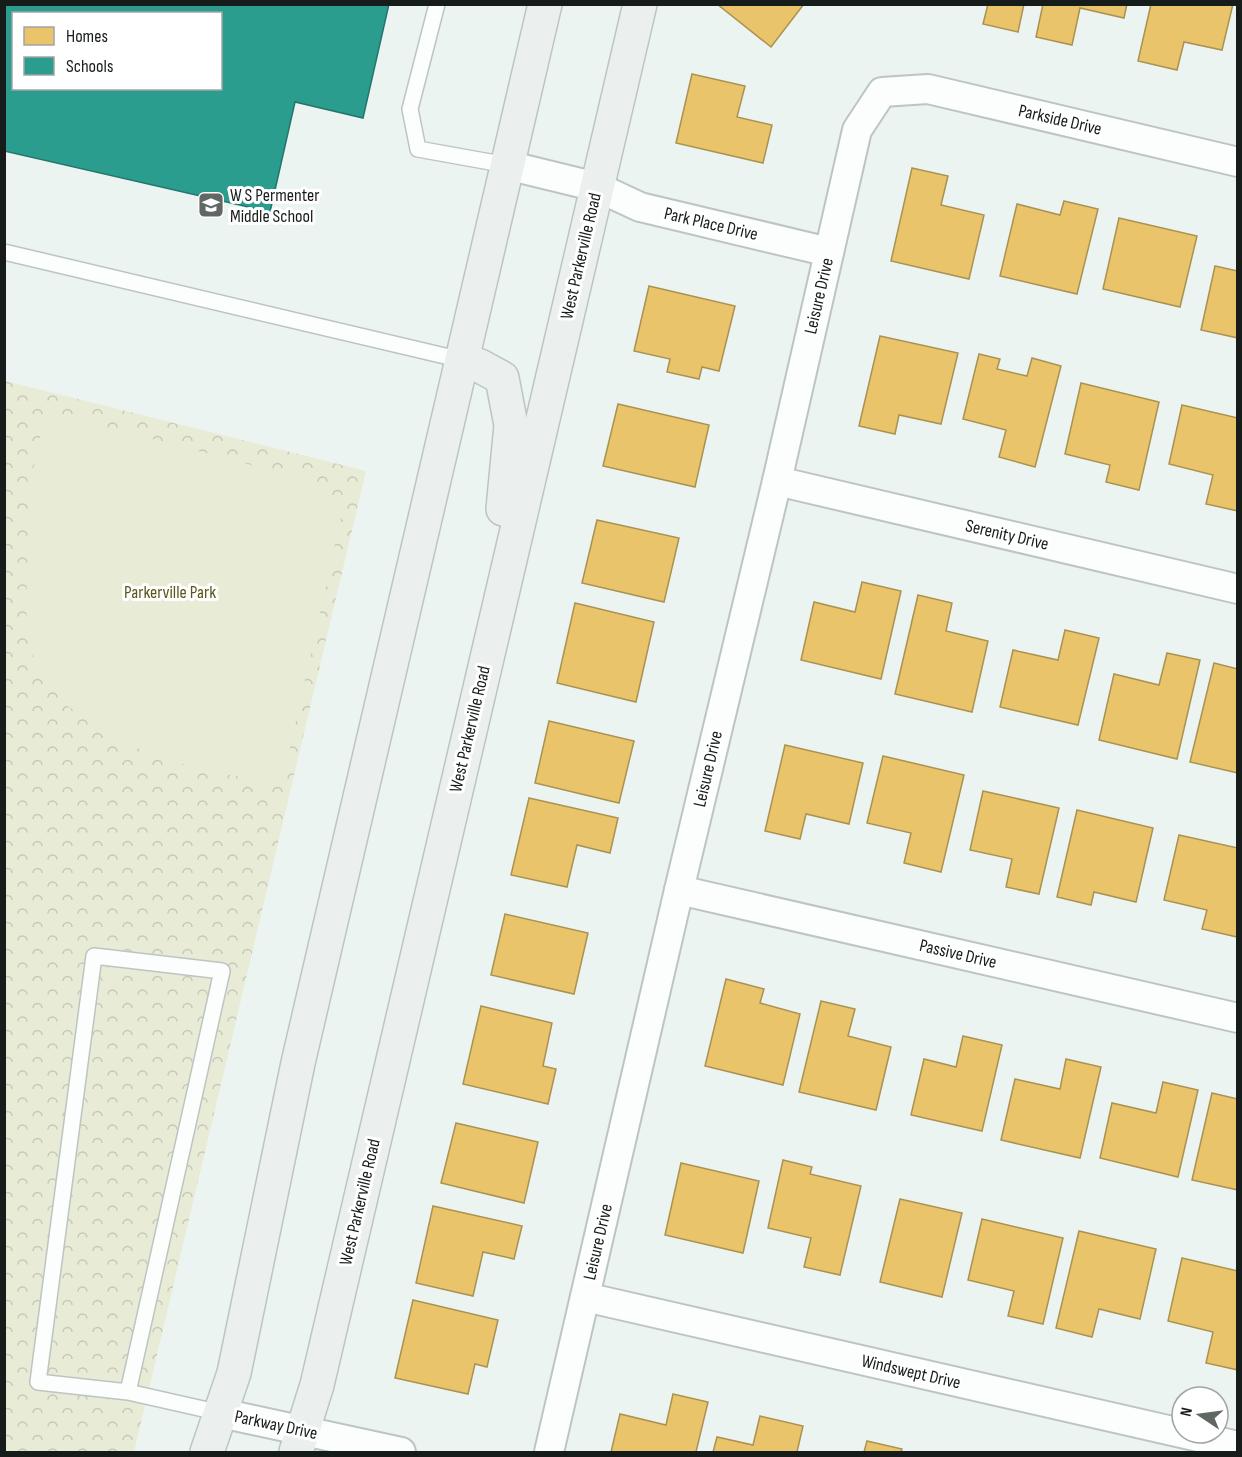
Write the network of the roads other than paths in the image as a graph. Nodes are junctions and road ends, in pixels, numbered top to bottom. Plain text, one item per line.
1 (437, 4) edge
2 (544, 4) edge
3 (640, 4) edge
4 (882, 92) joint
5 (1238, 162) edge
6 (507, 165) junction
7 (597, 187) junction
8 (4, 252) edge
9 (829, 252) junction
10 (462, 360) junction
11 (777, 481) junction
12 (1238, 589) edge
13 (485, 665) junction
14 (679, 890) junction
15 (1238, 1018) edge
16 (585, 1297) junction
17 (128, 1392) junction
18 (221, 1413) junction
19 (300, 1442) edge
20 (1238, 1446) edge
21 (207, 1452) edge
22 (400, 1452) edge
23 (549, 1452) edge

1 - 6 lane
2 - 6 main road
3 - 7 main road, West Parkerville Road
4 - 5 street, Parkside Drive
4 - 9 street, Leisure Drive
6 - 7 street, Park Place Drive
6 - 10 main road
7 - 9 street, Park Place Drive
7 - 13 main road, West Parkerville Road
8 - 10 lane
9 - 11 street, Leisure Drive
10 - 13 main road
10 - 18 main road
11 - 12 street, Serenity Drive
11 - 14 street, Leisure Drive
13 - 19 main road, West Parkerville Road
14 - 15 street, Passive Drive
14 - 16 street, Leisure Drive
16 - 20 street, Windswept Drive
16 - 23 street, Leisure Drive
17 - 17 lane
17 - 18 lane
18 - 19 street, Parkway Drive
18 - 21 main road
19 - 22 street, Parkway Drive

